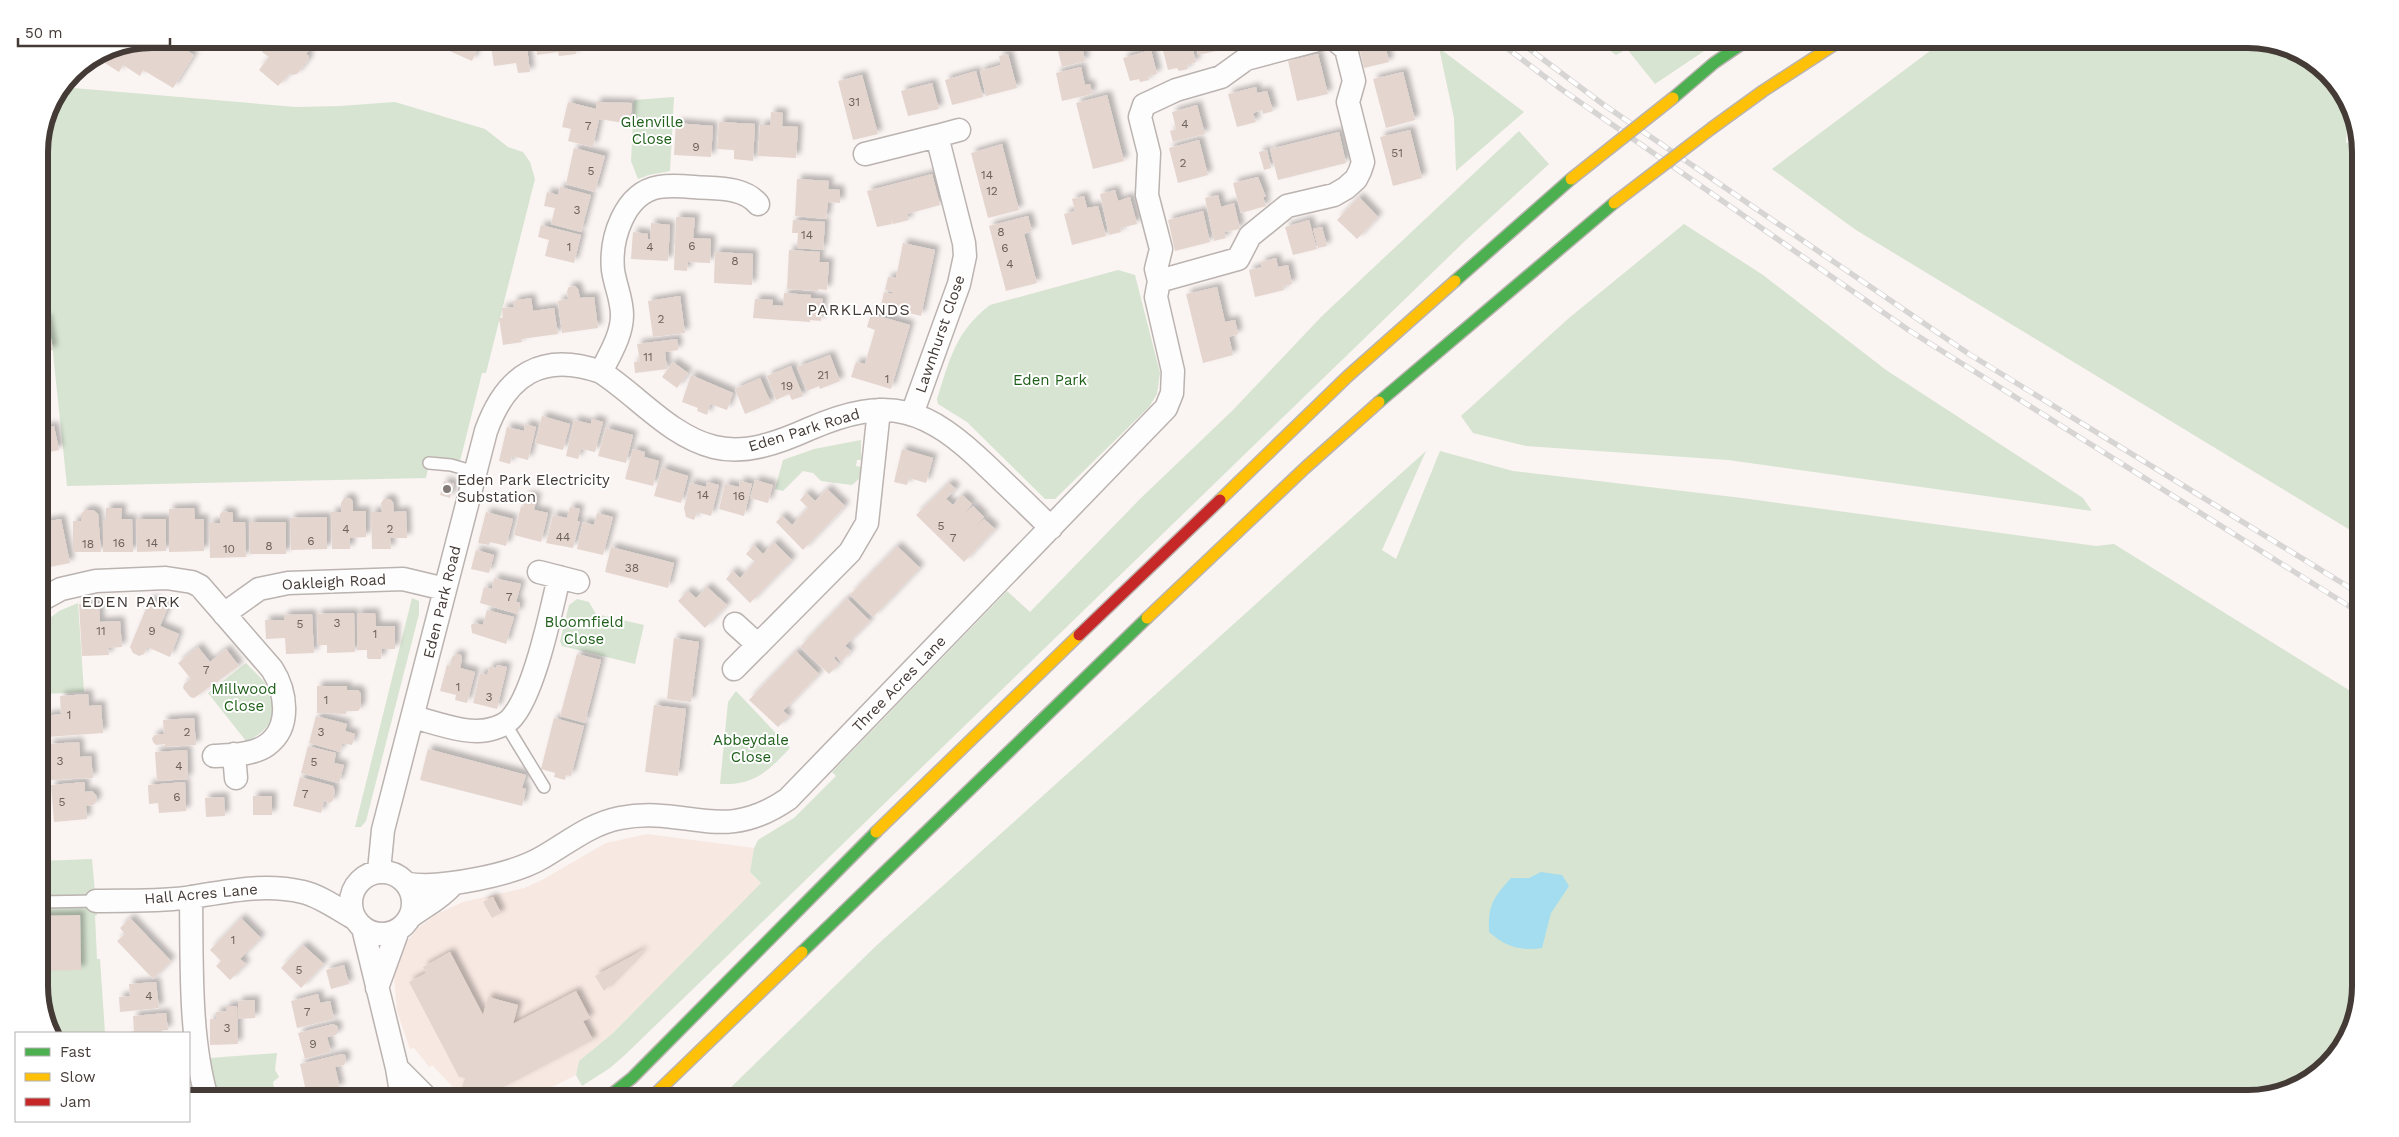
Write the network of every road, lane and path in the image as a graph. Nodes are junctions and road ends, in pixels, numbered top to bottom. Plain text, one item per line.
1 (1287, 48) edge
2 (1345, 48) edge
3 (1736, 48) edge
4 (1829, 48) edge
5 (959, 130) dead end
6 (937, 136) junction
7 (866, 154) dead end
8 (758, 204) dead end
9 (1159, 280) junction
10 (602, 372) junction
11 (879, 410) junction
12 (912, 414) junction
13 (429, 463) dead end
14 (475, 472) junction
15 (1050, 528) junction
16 (558, 577) dead end
17 (445, 590) junction
18 (48, 596) edge
19 (224, 614) junction
20 (735, 624) dead end
21 (758, 645) junction
22 (734, 669) dead end
23 (413, 717) junction
24 (505, 723) junction
25 (236, 778) dead end
26 (544, 787) dead end
27 (379, 871) junction
28 (408, 884) junction
29 (453, 884) junction
30 (355, 886) junction
31 (305, 892) junction
32 (191, 897) junction
33 (96, 901) joint
34 (48, 902) edge
35 (358, 923) junction
36 (404, 924) junction
37 (376, 988) junction
38 (397, 1068) junction
39 (205, 1090) edge
40 (401, 1090) edge
41 (419, 1090) edge
42 (617, 1090) edge
43 (659, 1090) edge

1 - 9 street, Three Acres Lane
2 - 9 street
3 - 42 highway, bridge
4 - 43 highway, bridge
5 - 6 street
6 - 7 street
6 - 12 street, Lawnhurst Close
8 - 10 street
9 - 15 street, Three Acres Lane
10 - 11 street, Eden Park Road
10 - 14 street, Eden Park Road
11 - 12 street, Eden Park Road
11 - 21 street
12 - 15 street, Eden Park Road
13 - 14 lane
14 - 17 street, Eden Park Road
15 - 29 street, Three Acres Lane
16 - 24 street
17 - 19 street, Oakleigh Road
17 - 23 street, Eden Park Road
18 - 19 street
19 - 25 street
20 - 21 street
21 - 22 street
23 - 24 street
23 - 27 street, Eden Park Road
24 - 26 lane
27 - 28 street
27 - 30 street
28 - 29 street, Three Acres Lane
28 - 36 street
29 - 36 street, Three Acres Lane
30 - 31 street, Hall Acres Lane
30 - 35 street
31 - 32 street, Hall Acres Lane
31 - 35 street, Hall Acres Lane
32 - 33 street, Hall Acres Lane
32 - 39 street
33 - 34 lane
35 - 36 street
35 - 37 street
36 - 37 street
37 - 38 street
38 - 40 street
38 - 41 street

